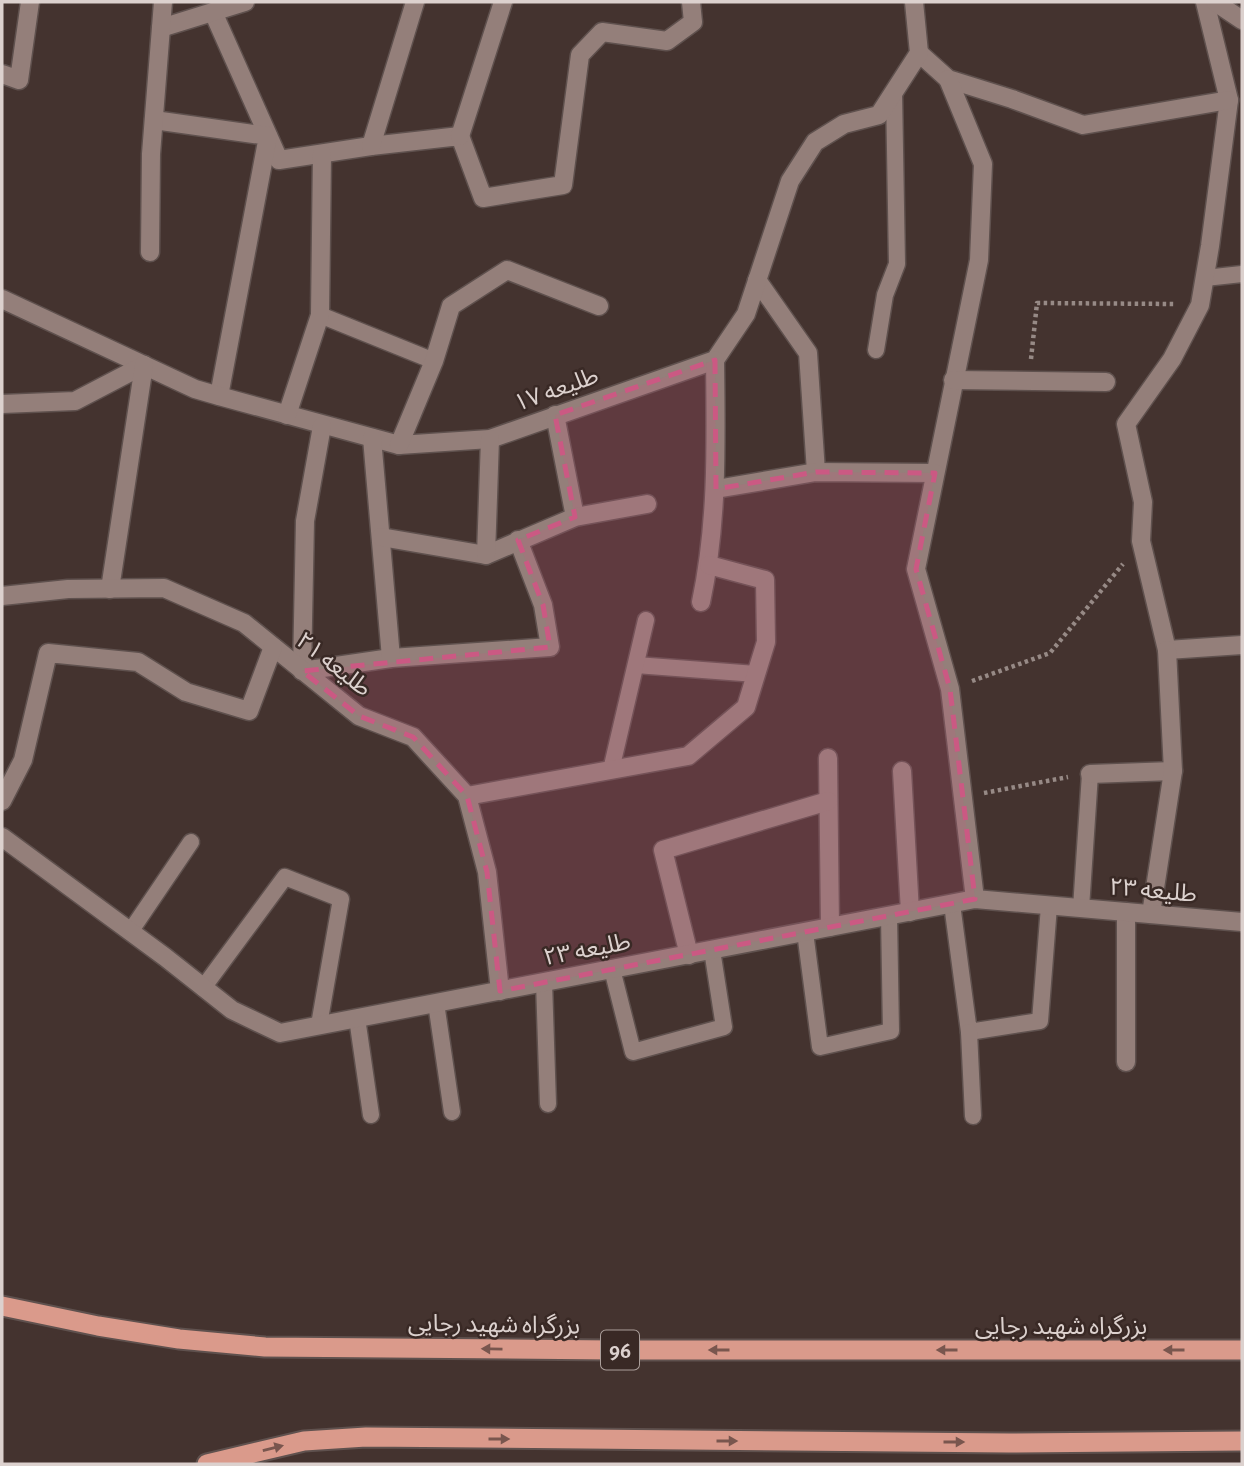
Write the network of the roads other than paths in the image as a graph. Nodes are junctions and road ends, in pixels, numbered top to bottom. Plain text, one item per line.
1 (30, 2) edge
2 (162, 2) edge
3 (245, 2) edge
4 (503, 2) edge
5 (691, 2) edge
6 (914, 2) edge
7 (1205, 2) edge
8 (1215, 2) edge
9 (410, 4) edge
10 (213, 12) junction
11 (1242, 20) edge
12 (161, 28) junction
13 (919, 53) junction
14 (2, 74) edge
15 (948, 79) junction
16 (894, 92) junction
17 (1229, 100) junction
18 (154, 120) junction
19 (268, 136) junction
20 (460, 136) junction
21 (371, 146) junction
22 (321, 154) junction
23 (150, 252) dead end
24 (1242, 274) edge
25 (1205, 278) junction
26 (757, 280) junction
27 (2, 299) edge
28 (599, 306) dead end
29 (320, 315) junction
30 (876, 350) dead end
31 (715, 359) junction
32 (434, 361) junction
33 (144, 365) junction
34 (953, 380) junction
35 (1106, 382) dead end
36 (219, 396) junction
37 (2, 404) edge
38 (287, 415) junction
39 (555, 415) junction
40 (322, 426) junction
41 (372, 438) junction
42 (490, 439) junction
43 (399, 445) junction
44 (816, 472) junction
45 (935, 473) junction
46 (716, 489) junction
47 (647, 505) dead end
48 (575, 517) junction
49 (381, 537) junction
50 (518, 540) junction
51 (486, 555) junction
52 (709, 565) junction
53 (110, 589) junction
54 (2, 596) edge
55 (701, 602) dead end
56 (646, 620) dead end
57 (1242, 645) edge
58 (273, 647) junction
59 (1167, 650) junction
60 (391, 658) junction
61 (636, 665) junction
62 (302, 671) junction
63 (756, 674) junction
64 (828, 758) dead end
65 (611, 770) junction
66 (902, 771) dead end
67 (1173, 771) junction
68 (1090, 774) joint
69 (467, 796) junction
70 (2, 801) edge
71 (828, 801) junction
72 (2, 837) edge
73 (191, 842) dead end
74 (975, 900) junction
75 (952, 904) junction
76 (1049, 906) junction
77 (1081, 908) junction
78 (910, 912) junction
79 (1126, 912) junction
80 (1151, 914) junction
81 (889, 916) junction
82 (1242, 922) edge
83 (830, 928) junction
84 (131, 932) junction
85 (805, 932) junction
86 (712, 950) junction
87 (689, 954) junction
88 (612, 969) junction
89 (544, 982) junction
90 (203, 988) junction
91 (500, 991) junction
92 (436, 1003) junction
93 (357, 1018) junction
94 (319, 1026) junction
95 (969, 1032) junction
96 (1126, 1062) dead end
97 (548, 1104) dead end
98 (452, 1112) dead end
99 (371, 1115) dead end
100 (973, 1116) dead end
101 (2, 1306) edge
102 (1242, 1350) edge
103 (1242, 1441) edge
104 (207, 1464) edge

1 - 14 street
2 - 12 street
3 - 10 street
4 - 20 street
5 - 20 street
6 - 13 street
7 - 17 street
8 - 11 street
9 - 21 street
10 - 12 street
10 - 19 street
12 - 18 street
13 - 15 street
13 - 16 street
15 - 17 street
15 - 34 street
16 - 26 street
16 - 30 lane
17 - 25 street
18 - 19 street
18 - 23 street
19 - 22 street
19 - 36 street
20 - 21 street
21 - 22 street
22 - 29 street
24 - 25 lane
25 - 59 street
26 - 31 street
26 - 44 street
27 - 33 street, طلیعه ۱۷
28 - 32 street
29 - 32 lane
29 - 38 street
31 - 39 street, طلیعه ۱۷
31 - 46 street
32 - 43 street
33 - 36 street, طلیعه ۱۷
33 - 37 street
33 - 53 street
34 - 35 street
34 - 45 street
36 - 38 street, طلیعه ۱۷
38 - 40 street, طلیعه ۱۷
39 - 42 street, طلیعه ۱۷
39 - 48 street
40 - 41 street, طلیعه ۱۷
40 - 62 street
41 - 43 street, طلیعه ۱۷
41 - 49 street
42 - 43 street, طلیعه ۱۷
42 - 51 street
44 - 45 street
44 - 46 street
45 - 74 street
46 - 52 street
47 - 48 street
48 - 50 street
49 - 51 street
49 - 60 street
50 - 51 street
50 - 60 street
52 - 55 street
52 - 63 street
53 - 54 street, طلیعه ۲۱
53 - 58 street, طلیعه ۲۱
56 - 61 lane
57 - 59 street
58 - 62 street, طلیعه ۲۱
58 - 70 street
59 - 67 street
60 - 62 street
61 - 63 lane
61 - 65 lane
62 - 69 street, طلیعه ۲۱
63 - 65 street
64 - 71 street
65 - 69 street
66 - 78 street
67 - 68 street
67 - 80 street
68 - 77 lane
69 - 91 street, طلیعه ۲۱
71 - 83 street
71 - 87 street
72 - 84 street, طلیعه ۲۳
73 - 84 lane
74 - 75 street, طلیعه ۲۳
74 - 76 street, طلیعه ۲۳
75 - 78 street, طلیعه ۲۳
75 - 95 lane
76 - 77 street, طلیعه ۲۳
76 - 95 lane
77 - 79 street, طلیعه ۲۳
78 - 81 street, طلیعه ۲۳
79 - 80 street, طلیعه ۲۳
79 - 96 street
80 - 82 street, طلیعه ۲۳
81 - 83 street, طلیعه ۲۳
81 - 85 lane
83 - 85 street, طلیعه ۲۳
84 - 90 street, طلیعه ۲۳
85 - 86 street, طلیعه ۲۳
86 - 87 street, طلیعه ۲۳
86 - 88 lane
87 - 88 street, طلیعه ۲۳
88 - 89 street, طلیعه ۲۳
89 - 91 street, طلیعه ۲۳
89 - 97 lane
90 - 94 street, طلیعه ۲۳
90 - 94 lane
91 - 92 street, طلیعه ۲۳
92 - 93 street, طلیعه ۲۳
92 - 98 lane
93 - 94 street, طلیعه ۲۳
93 - 99 lane
95 - 100 lane
102 -> 101 highway, بزرگراه شهید رجایی / 96
104 -> 103 highway

